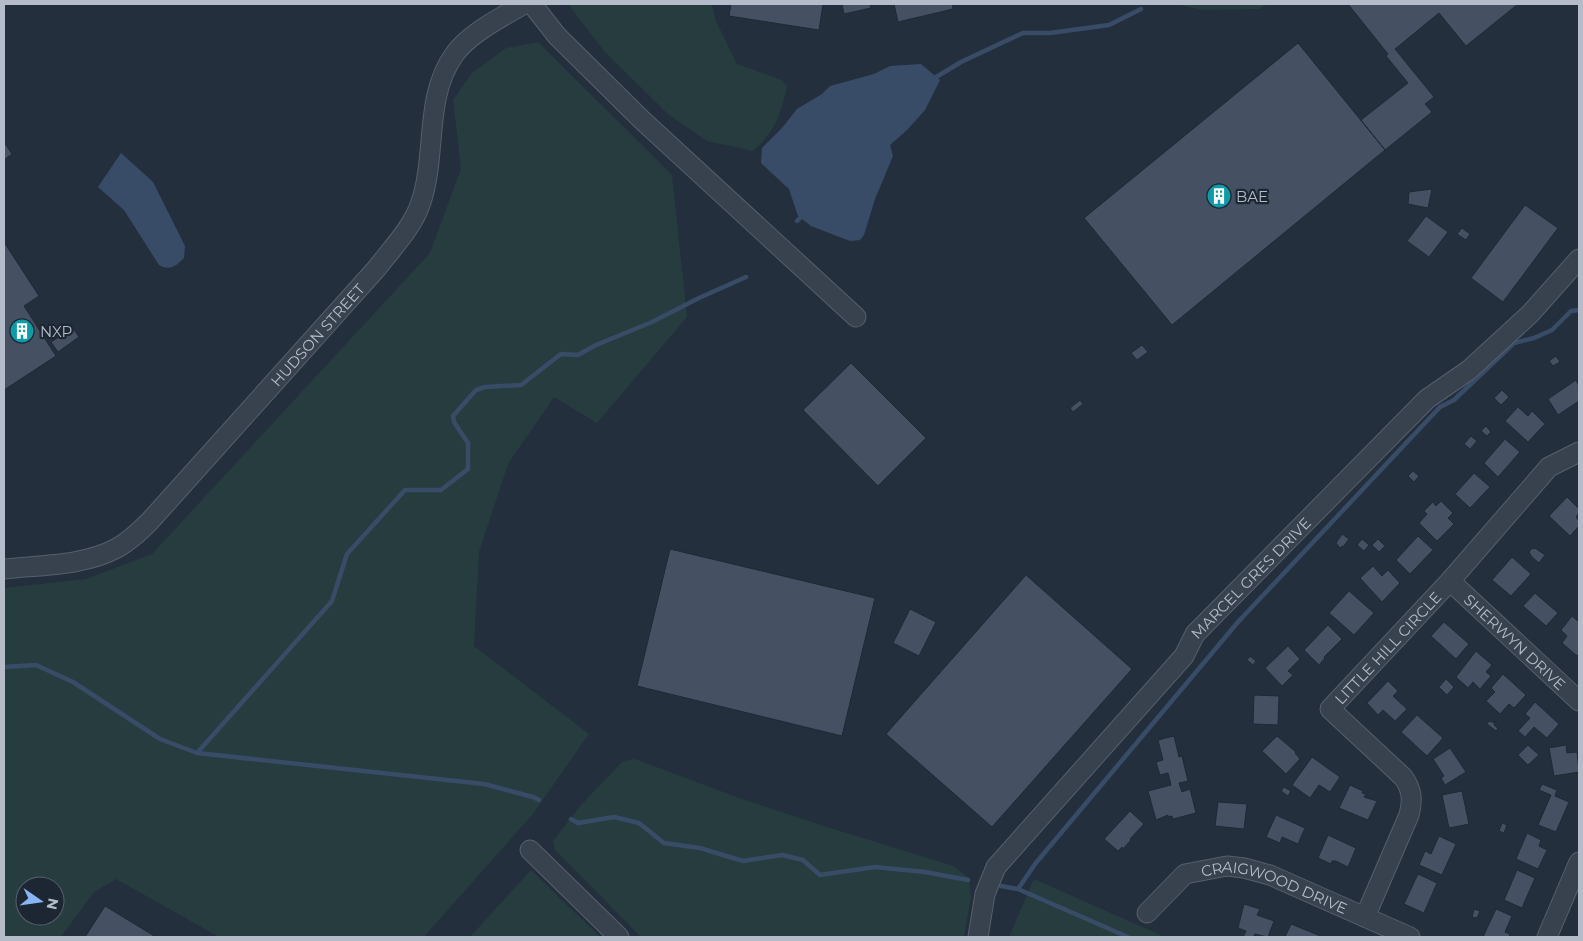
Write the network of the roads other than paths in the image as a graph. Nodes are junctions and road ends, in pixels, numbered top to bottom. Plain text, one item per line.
1 (524, 4) edge
2 (532, 4) edge
3 (1579, 259) edge
4 (856, 317) dead end
5 (1579, 452) edge
6 (4, 569) edge
7 (1450, 581) junction
8 (1579, 701) edge
9 (530, 850) dead end
10 (1579, 862) edge
11 (1147, 913) dead end
12 (1364, 917) junction
13 (619, 937) edge
14 (978, 937) edge
15 (1410, 937) edge
16 (1547, 937) edge

1 - 6 street, HUDSON STREET
2 - 4 street
3 - 14 street, MARCEL GRES DRIVE
5 - 7 street, LITTLE HILL CIRCLE
7 - 8 street, SHERWYN DRIVE
7 - 12 street, LITTLE HILL CIRCLE
9 - 13 street
10 - 16 street
11 - 12 street, CRAIGWOOD DRIVE
12 - 15 street, CRAIGWOOD DRIVE

